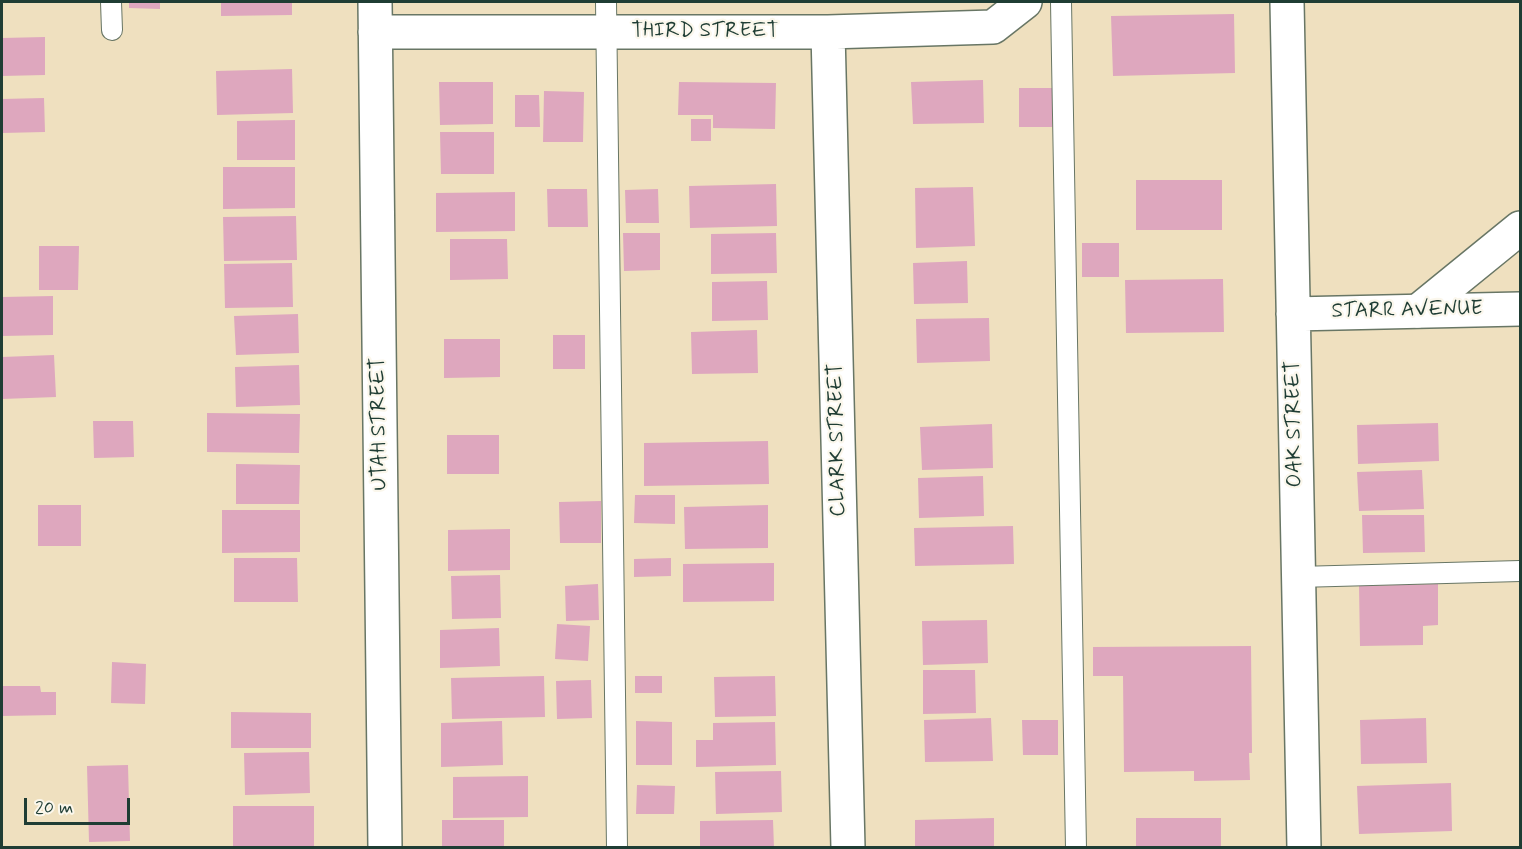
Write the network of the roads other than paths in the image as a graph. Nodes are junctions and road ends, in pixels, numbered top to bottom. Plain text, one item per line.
1 (111, 2) edge
2 (1025, 2) edge
3 (1061, 2) edge
4 (1287, 2) edge
5 (375, 17) edge
6 (606, 17) edge
7 (112, 30) dead end
8 (828, 32) junction
9 (1521, 228) edge
10 (1521, 309) edge
11 (1418, 311) junction
12 (1293, 314) junction
13 (1521, 571) edge
14 (1298, 577) junction
15 (385, 848) edge
16 (617, 848) edge
17 (848, 848) edge
18 (1076, 848) edge
19 (1304, 848) edge

1 - 7 lane
2 - 8 street, THIRD STREET
3 - 18 lane
4 - 12 street, OAK STREET
5 - 6 street, THIRD STREET
5 - 15 street, UTAH STREET
6 - 8 street, THIRD STREET
6 - 16 lane
8 - 17 street, CLARK STREET
9 - 11 street
10 - 11 street, STARR AVENUE
11 - 12 street, STARR AVENUE
12 - 14 street, OAK STREET
13 - 14 lane
14 - 19 street, OAK STREET

